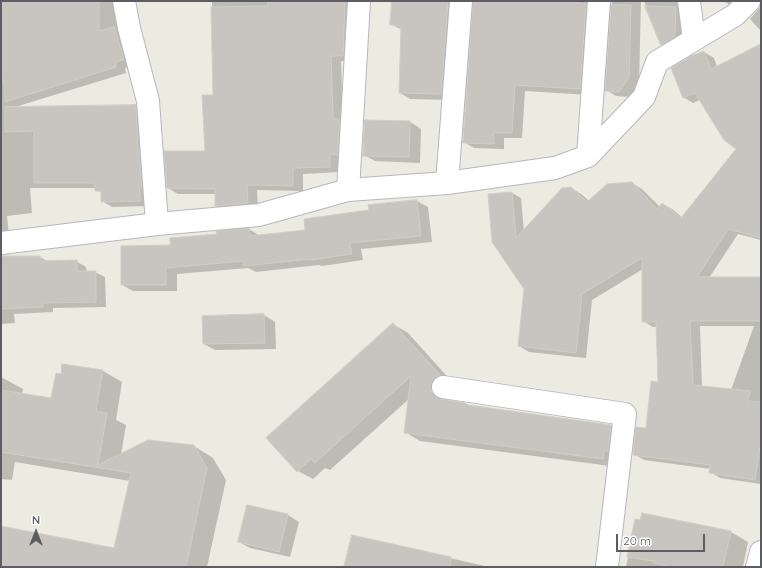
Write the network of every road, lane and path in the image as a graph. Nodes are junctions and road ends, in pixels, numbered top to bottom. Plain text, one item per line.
1 (124, 1) edge
2 (360, 1) edge
3 (461, 1) edge
4 (598, 1) edge
5 (689, 1) edge
6 (749, 1) edge
7 (694, 40) junction
8 (588, 156) junction
9 (447, 183) junction
10 (348, 190) junction
11 (157, 224) junction
12 (1, 243) edge
13 (443, 387) dead end
14 (761, 552) edge
15 (607, 567) edge
16 (757, 567) edge

1 - 11 street
2 - 10 street
3 - 9 street
4 - 8 street
5 - 7 street
6 - 7 street
7 - 8 street
8 - 9 street
9 - 10 street
10 - 11 street
11 - 12 street
13 - 15 street
14 - 16 street

